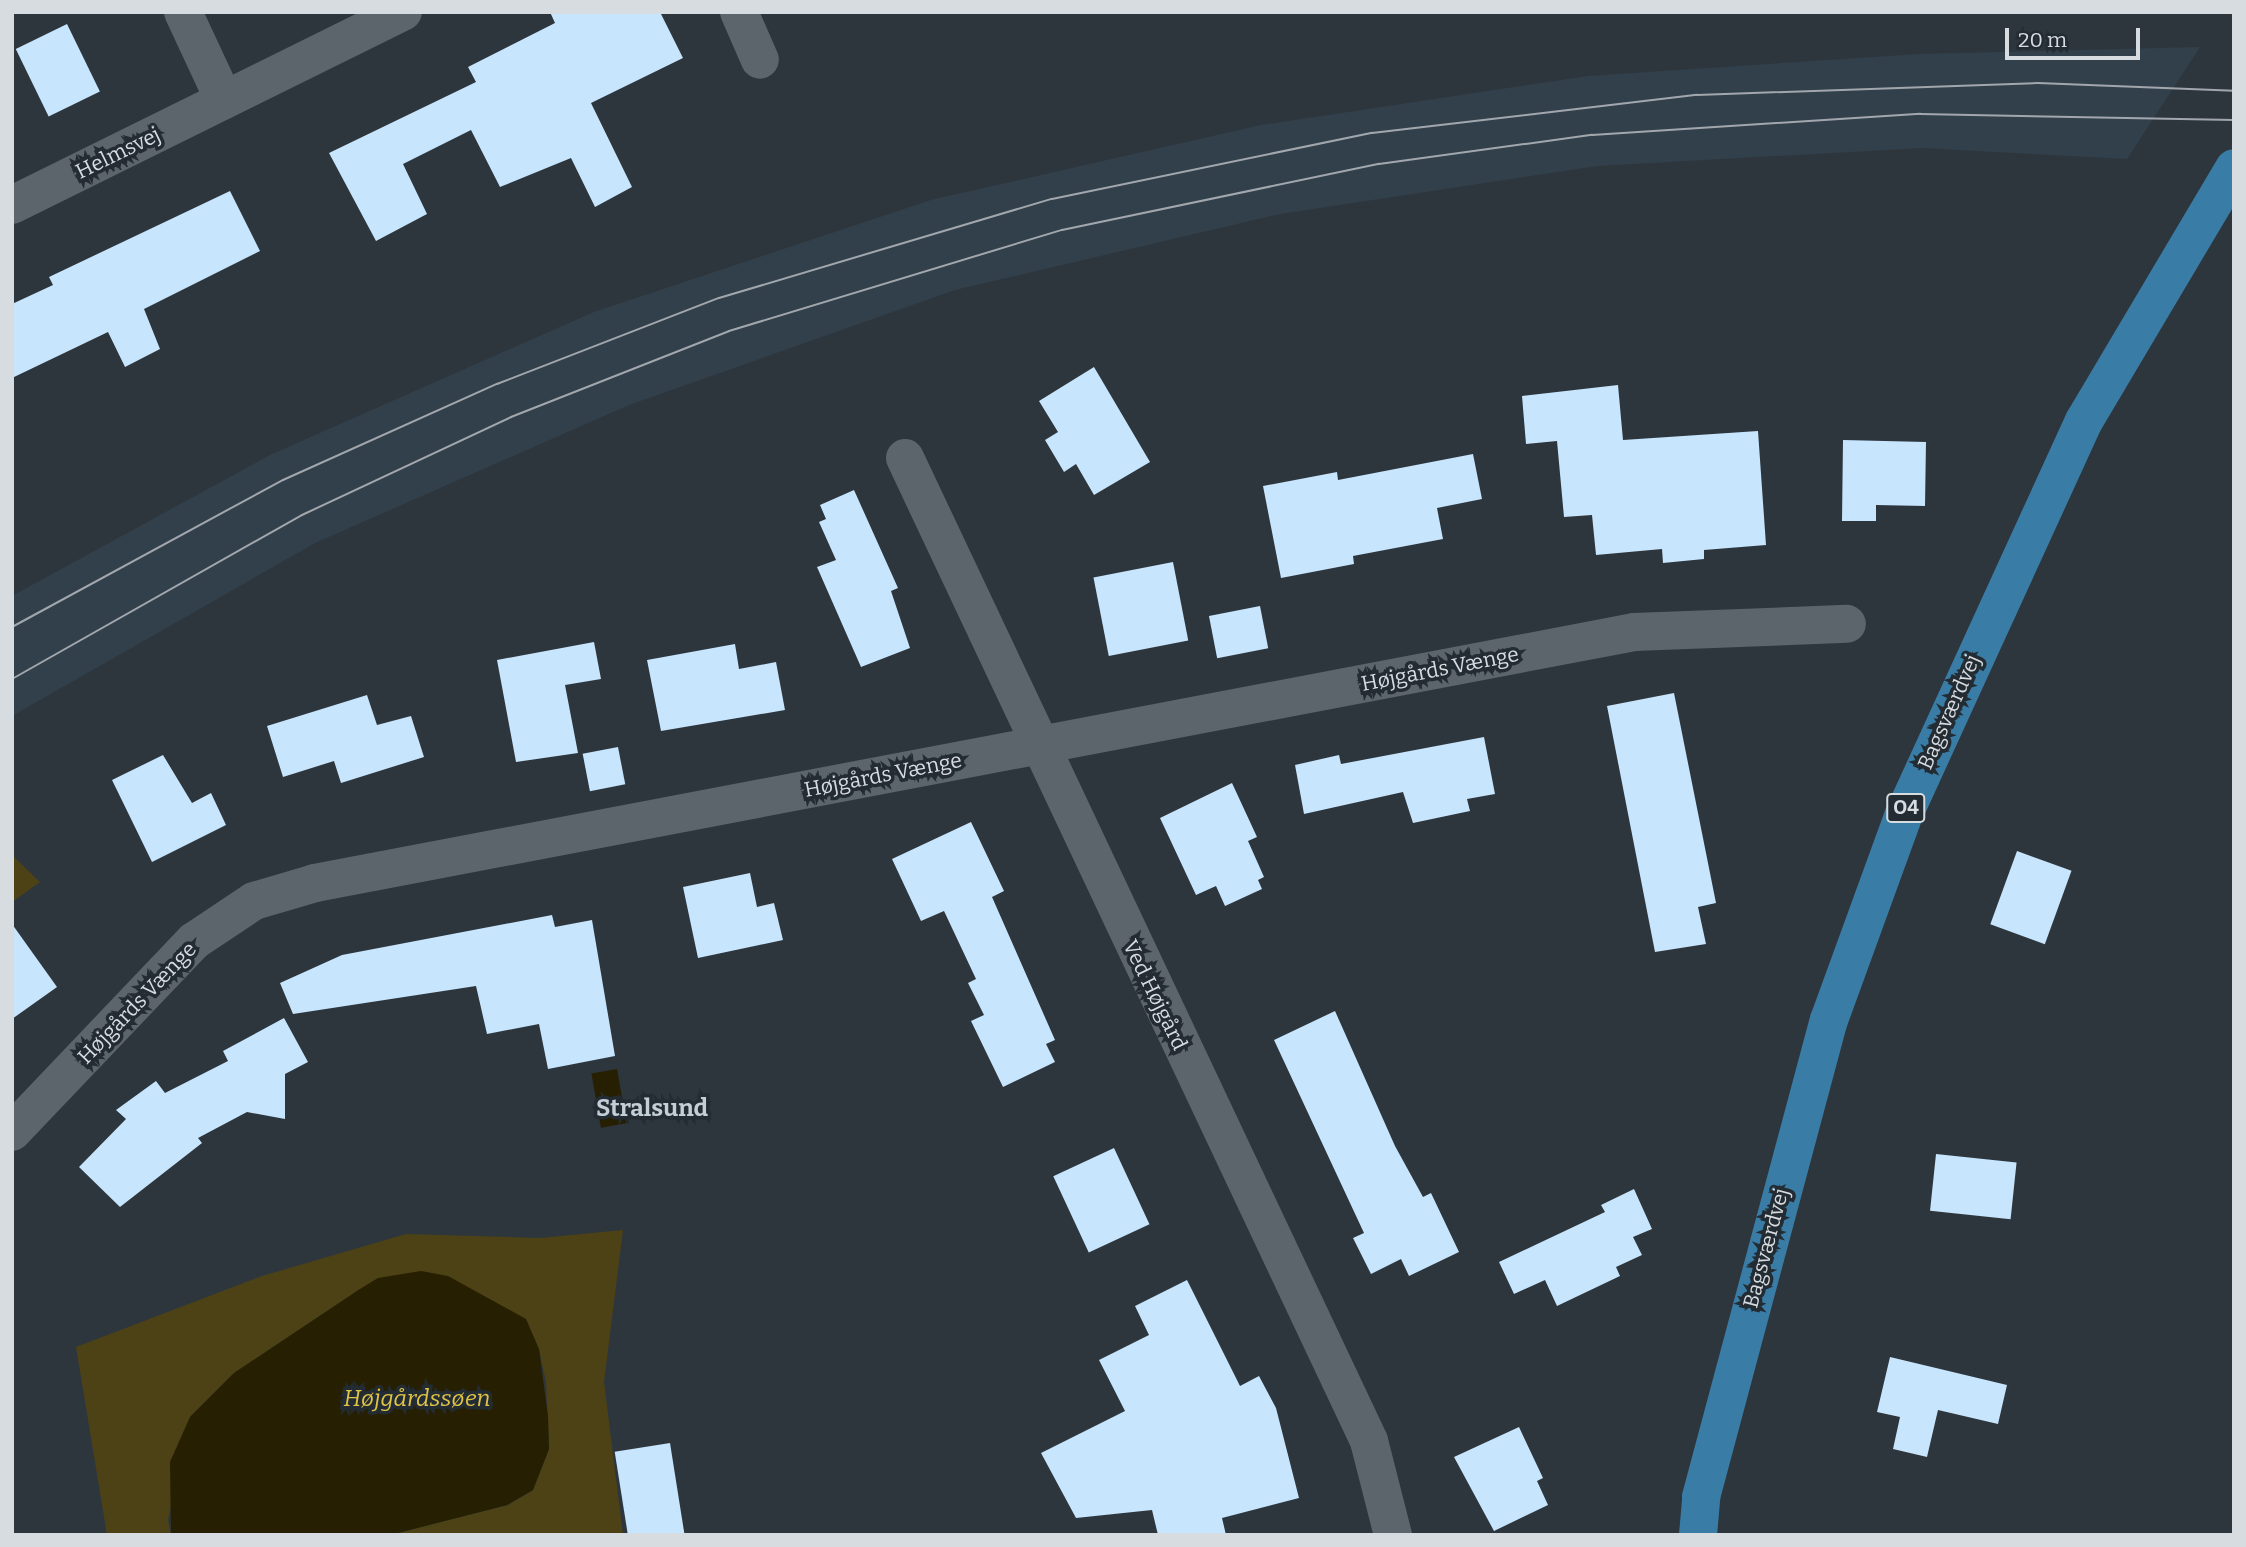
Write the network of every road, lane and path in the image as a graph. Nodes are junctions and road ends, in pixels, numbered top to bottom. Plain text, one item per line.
1 (183, 12) edge
2 (403, 12) edge
3 (739, 12) edge
4 (760, 60) dead end
5 (224, 100) junction
6 (2234, 169) edge
7 (12, 205) edge
8 (905, 458) dead end
9 (1847, 624) dead end
10 (1035, 745) junction
11 (12, 1132) edge
12 (1701, 1497) junction
13 (1393, 1535) edge
14 (1684, 1535) edge
15 (1698, 1535) edge

1 - 5 street
2 - 5 street, Helmsvej
3 - 4 street
5 - 7 street, Helmsvej
6 - 12 main road, Bagsværdvej / O4
8 - 10 street, Ved Højgård
9 - 10 street, Højgårds Vænge
10 - 11 street, Højgårds Vænge
10 - 13 street, Ved Højgård
12 - 14 main road, Bagsværdvej / O4
12 - 15 main road, Bagsværdvej / O4

